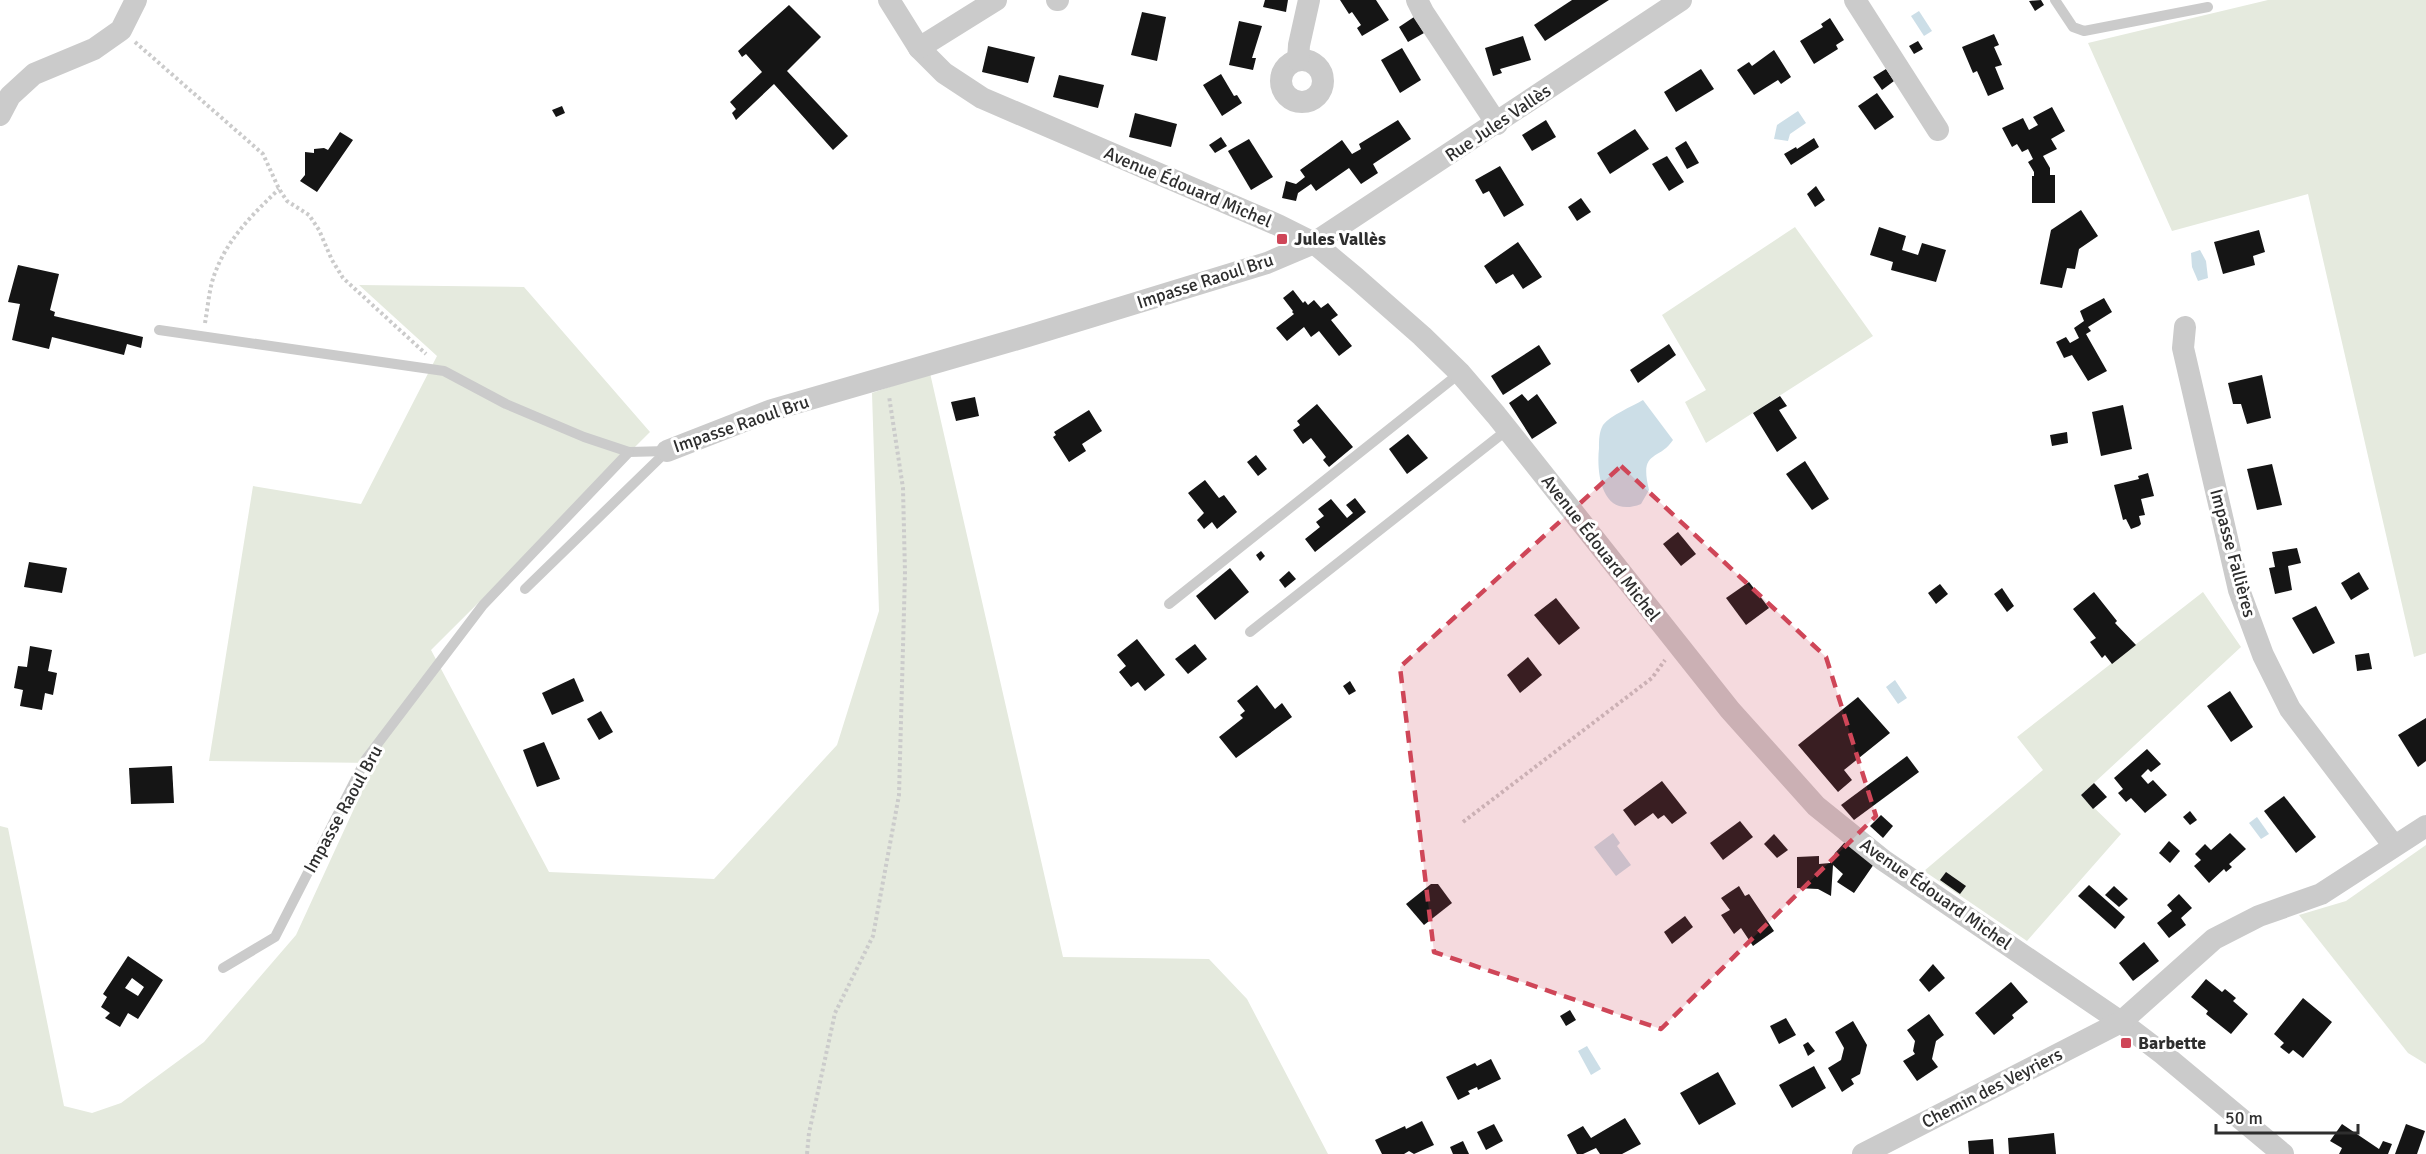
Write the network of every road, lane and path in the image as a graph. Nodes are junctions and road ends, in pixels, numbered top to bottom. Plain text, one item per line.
1 (136, 0) edge
2 (889, 0) edge
3 (996, 0) edge
4 (1309, 0) edge
5 (1417, 0) edge
6 (1682, 0) edge
7 (1855, 0) edge
8 (2055, 0) edge
9 (2208, 7) dead end
10 (121, 30) junction
11 (919, 48) junction
12 (1299, 60) dead end
13 (0, 115) edge
14 (1497, 124) junction
15 (1938, 130) dead end
16 (279, 189) junction
17 (1314, 243) junction
18 (2185, 327) dead end
19 (159, 330) dead end
20 (202, 337) junction
21 (444, 371) junction
22 (1460, 374) junction
23 (886, 377) junction
24 (1507, 430) junction
25 (668, 451) junction
26 (629, 452) junction
27 (525, 588) dead end
28 (1169, 604) dead end
29 (1250, 632) dead end
30 (1680, 647) junction
31 (1463, 822) dead end
32 (2426, 826) edge
33 (2394, 846) junction
34 (223, 968) dead end
35 (2121, 1022) junction
36 (807, 1154) edge
37 (1863, 1154) edge
38 (2283, 1154) edge

1 - 10 street
2 - 11 street, Avenue Édouard Michel
3 - 11 street
4 - 12 street
5 - 14 street
6 - 14 street, Rue Jules Vallès
7 - 15 street
8 - 9 lane
10 - 13 street
10 - 16 path
11 - 17 street, Avenue Édouard Michel
14 - 17 street, Rue Jules Vallès
16 - 20 path
16 - 21 path
17 - 22 street, Avenue Édouard Michel
17 - 23 street, Impasse Raoul Bru
18 - 33 street, Impasse Fallières
19 - 20 lane
20 - 21 lane
21 - 26 lane
22 - 24 street, Avenue Édouard Michel
22 - 28 lane
23 - 25 street, Impasse Raoul Bru
23 - 36 path
24 - 29 lane
24 - 30 street, Avenue Édouard Michel
25 - 26 lane, Impasse Raoul Bru
25 - 27 lane
26 - 34 lane, Impasse Raoul Bru
30 - 31 path
30 - 35 street, Avenue Édouard Michel
32 - 33 street, Chemin des Veyriers
33 - 35 street, Chemin des Veyriers
35 - 37 street, Chemin des Veyriers
35 - 38 street, Avenue Édouard Michel

